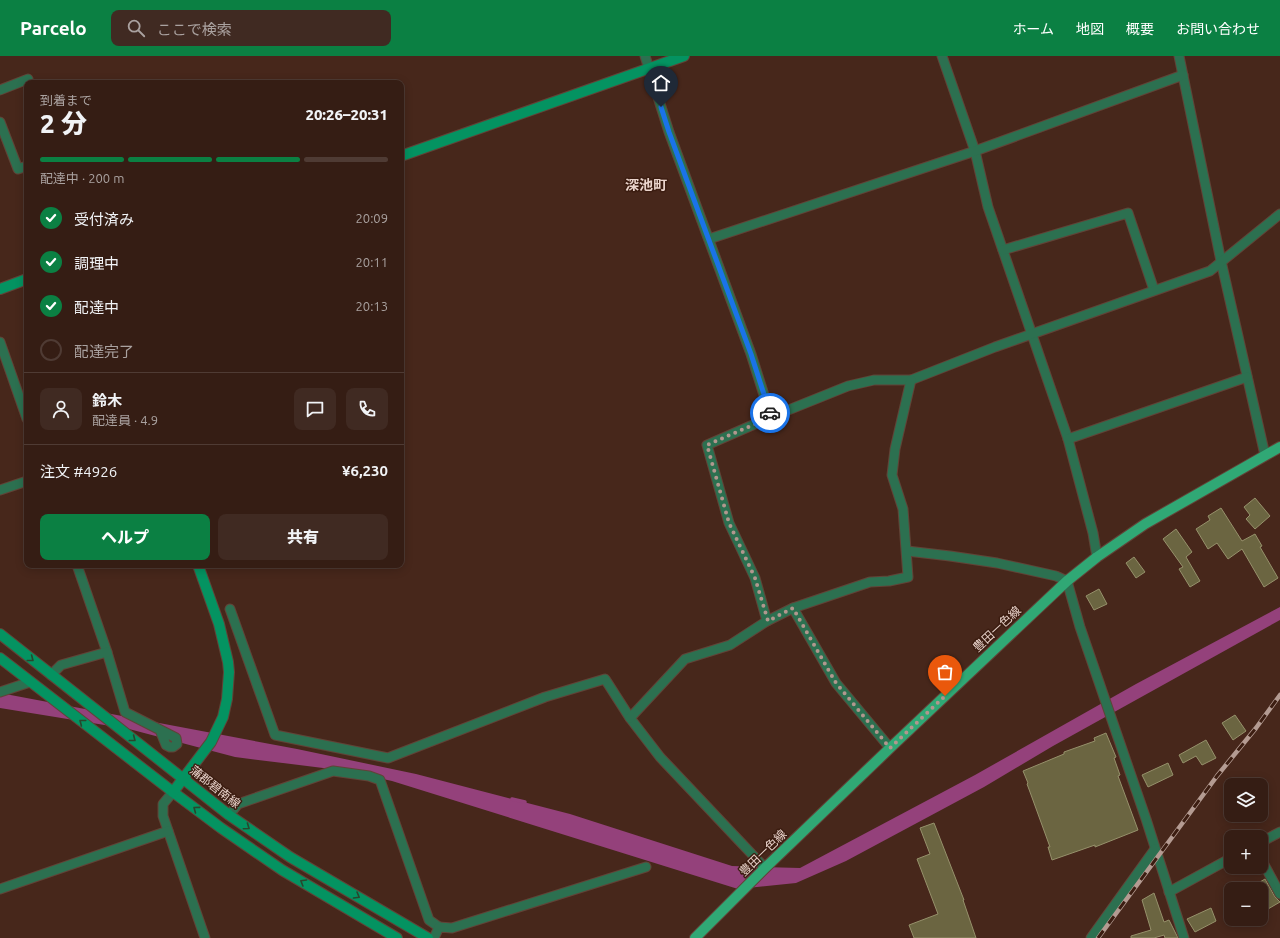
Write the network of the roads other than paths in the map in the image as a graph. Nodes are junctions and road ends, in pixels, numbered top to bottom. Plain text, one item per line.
1 (645, 56) edge
2 (684, 56) edge
3 (942, 56) edge
4 (1179, 56) edge
5 (649, 69) junction
6 (1183, 75) junction
7 (24, 81) edge
8 (0, 90) edge
9 (0, 122) edge
10 (975, 151) junction
11 (404, 155) edge
12 (24, 167) edge
13 (1280, 214) edge
14 (709, 240) junction
15 (1003, 250) junction
16 (1221, 261) junction
17 (24, 280) edge
18 (0, 289) edge
19 (1154, 290) junction
20 (1031, 334) junction
21 (0, 342) edge
22 (1247, 377) junction
23 (911, 380) junction
24 (24, 410) edge
25 (771, 417) junction
26 (1068, 439) junction
27 (1280, 447) edge
28 (1265, 455) junction
29 (24, 482) edge
30 (0, 490) edge
31 (907, 552) junction
32 (1097, 557) junction
33 (78, 568) edge
34 (199, 568) edge
35 (1067, 581) junction
36 (793, 608) junction
37 (230, 609) dead end
38 (768, 621) junction
39 (0, 634) edge
40 (107, 652) junction
41 (0, 658) edge
42 (51, 675) junction
43 (30, 682) junction
44 (0, 692) edge
45 (630, 718) junction
46 (160, 730) dead end
47 (890, 748) junction
48 (183, 779) junction
49 (173, 792) junction
50 (229, 815) junction
51 (168, 831) junction
52 (1280, 832) edge
53 (1268, 838) edge
54 (1155, 848) junction
55 (1224, 862) edge
56 (646, 867) dead end
57 (765, 868) junction
58 (1268, 872) edge
59 (0, 889) edge
60 (1169, 892) junction
61 (1280, 894) edge
62 (439, 927) junction
63 (697, 937) edge
64 (205, 938) edge
65 (397, 938) edge
66 (428, 938) edge
67 (434, 938) edge
68 (1091, 938) edge
69 (1184, 938) edge

1 - 5 street
2 - 5 main road
3 - 10 street
4 - 6 street
5 - 11 main road
5 - 14 street
6 - 10 street
6 - 16 street
7 - 8 street
9 - 12 street
10 - 14 street
10 - 15 street
13 - 16 street
14 - 25 street
15 - 19 street
15 - 20 street
16 - 19 street
16 - 22 street
17 - 18 main road
19 - 20 street
20 - 23 street
20 - 26 street
21 - 24 street
22 - 26 street
22 - 28 street
23 - 25 street
23 - 31 street
25 - 38 street
26 - 32 street
27 - 28 main road, 豊田一色線
28 - 32 main road, 豊田一色線
29 - 30 street
31 - 35 street
31 - 36 street
32 - 35 main road, 豊田一色線
33 - 40 street
34 - 48 main road
35 - 47 main road, 豊田一色線
35 - 54 street
36 - 38 street
36 - 47 street
37 - 45 street
38 - 45 street
39 -> 42 main road, 蒲郡碧南線
40 - 42 street
40 - 46 street
41 - 43 main road
42 -> 48 main road, 蒲郡碧南線
43 - 44 street
49 -> 43 main road
45 - 57 street
47 - 57 main road, 豊田一色線
48 - 49 main road
48 - 50 main road, 蒲郡碧南線
49 - 51 street
65 -> 49 main road
50 - 62 street
50 -> 66 main road, 蒲郡碧南線
51 - 59 street
51 - 64 street
52 - 53 street
54 - 60 street
54 - 68 street
55 - 60 street
56 - 62 street
57 - 63 main road, 豊田一色線
58 - 61 street
60 - 69 street
62 - 67 street

